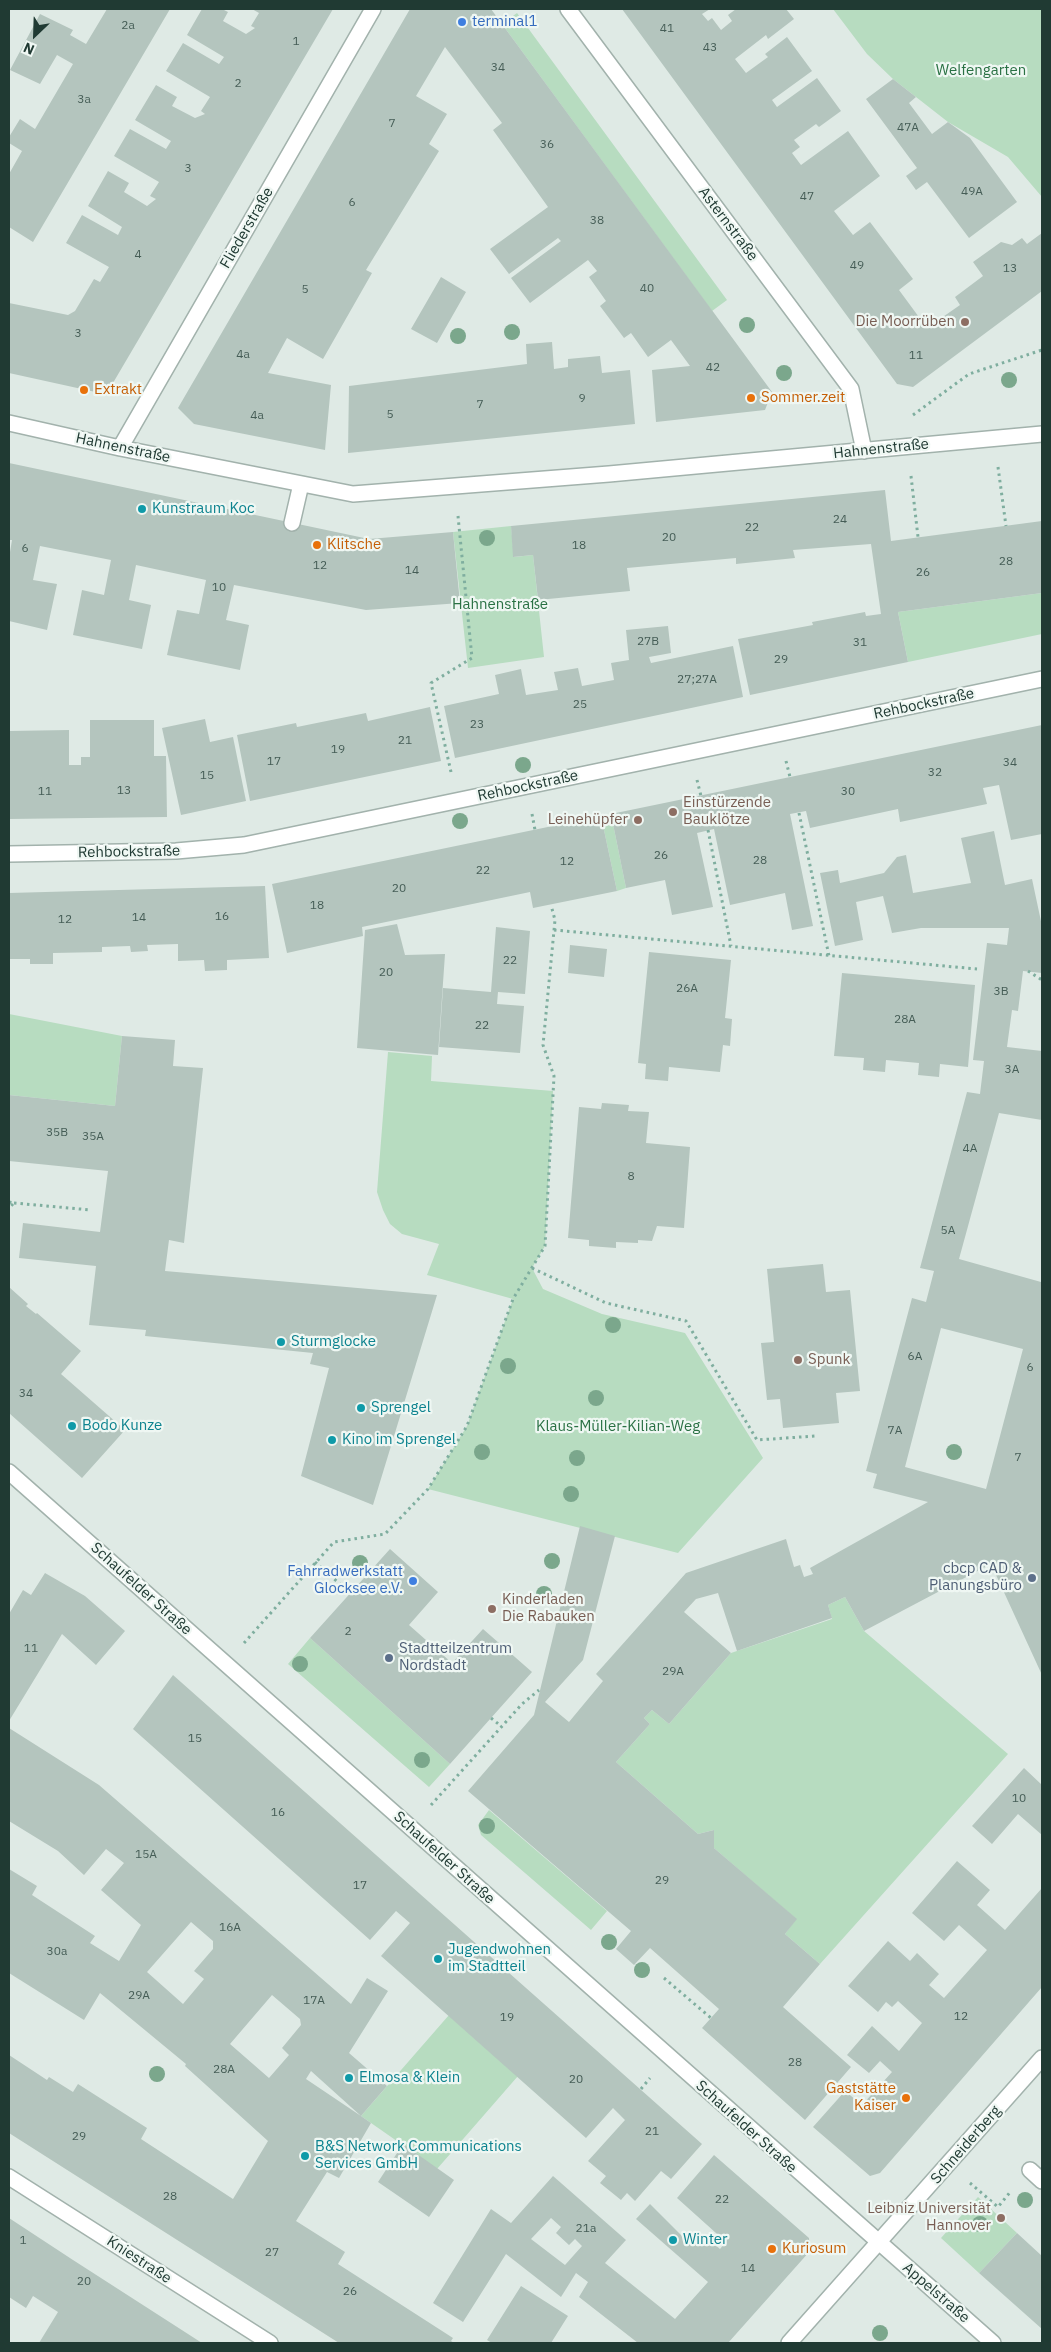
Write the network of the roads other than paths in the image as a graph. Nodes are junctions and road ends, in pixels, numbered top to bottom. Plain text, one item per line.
1 (373, 9) edge
2 (568, 9) edge
3 (9, 423) edge
4 (1042, 434) edge
5 (120, 448) junction
6 (864, 451) junction
7 (301, 484) junction
8 (292, 523) dead end
9 (1042, 680) edge
10 (9, 854) edge
11 (9, 1472) edge
12 (1042, 2058) edge
13 (1030, 2170) road end
14 (9, 2177) edge
15 (1042, 2181) edge
16 (878, 2244) junction
17 (270, 2343) edge
18 (789, 2343) edge
19 (993, 2343) edge

1 - 5 street, Fliederstraße
2 - 6 street, Asternstraße
3 - 5 street, Hahnenstraße
4 - 6 street, Hahnenstraße
5 - 7 street, Hahnenstraße
6 - 7 street, Hahnenstraße
7 - 8 street
9 - 10 street, Rehbockstraße
11 - 16 street, Schaufelder Straße
12 - 16 street, Schneiderberg
13 - 15 street
14 - 17 street, Kniestraße
16 - 18 street, Schneiderberg
16 - 19 street, Appelstraße

